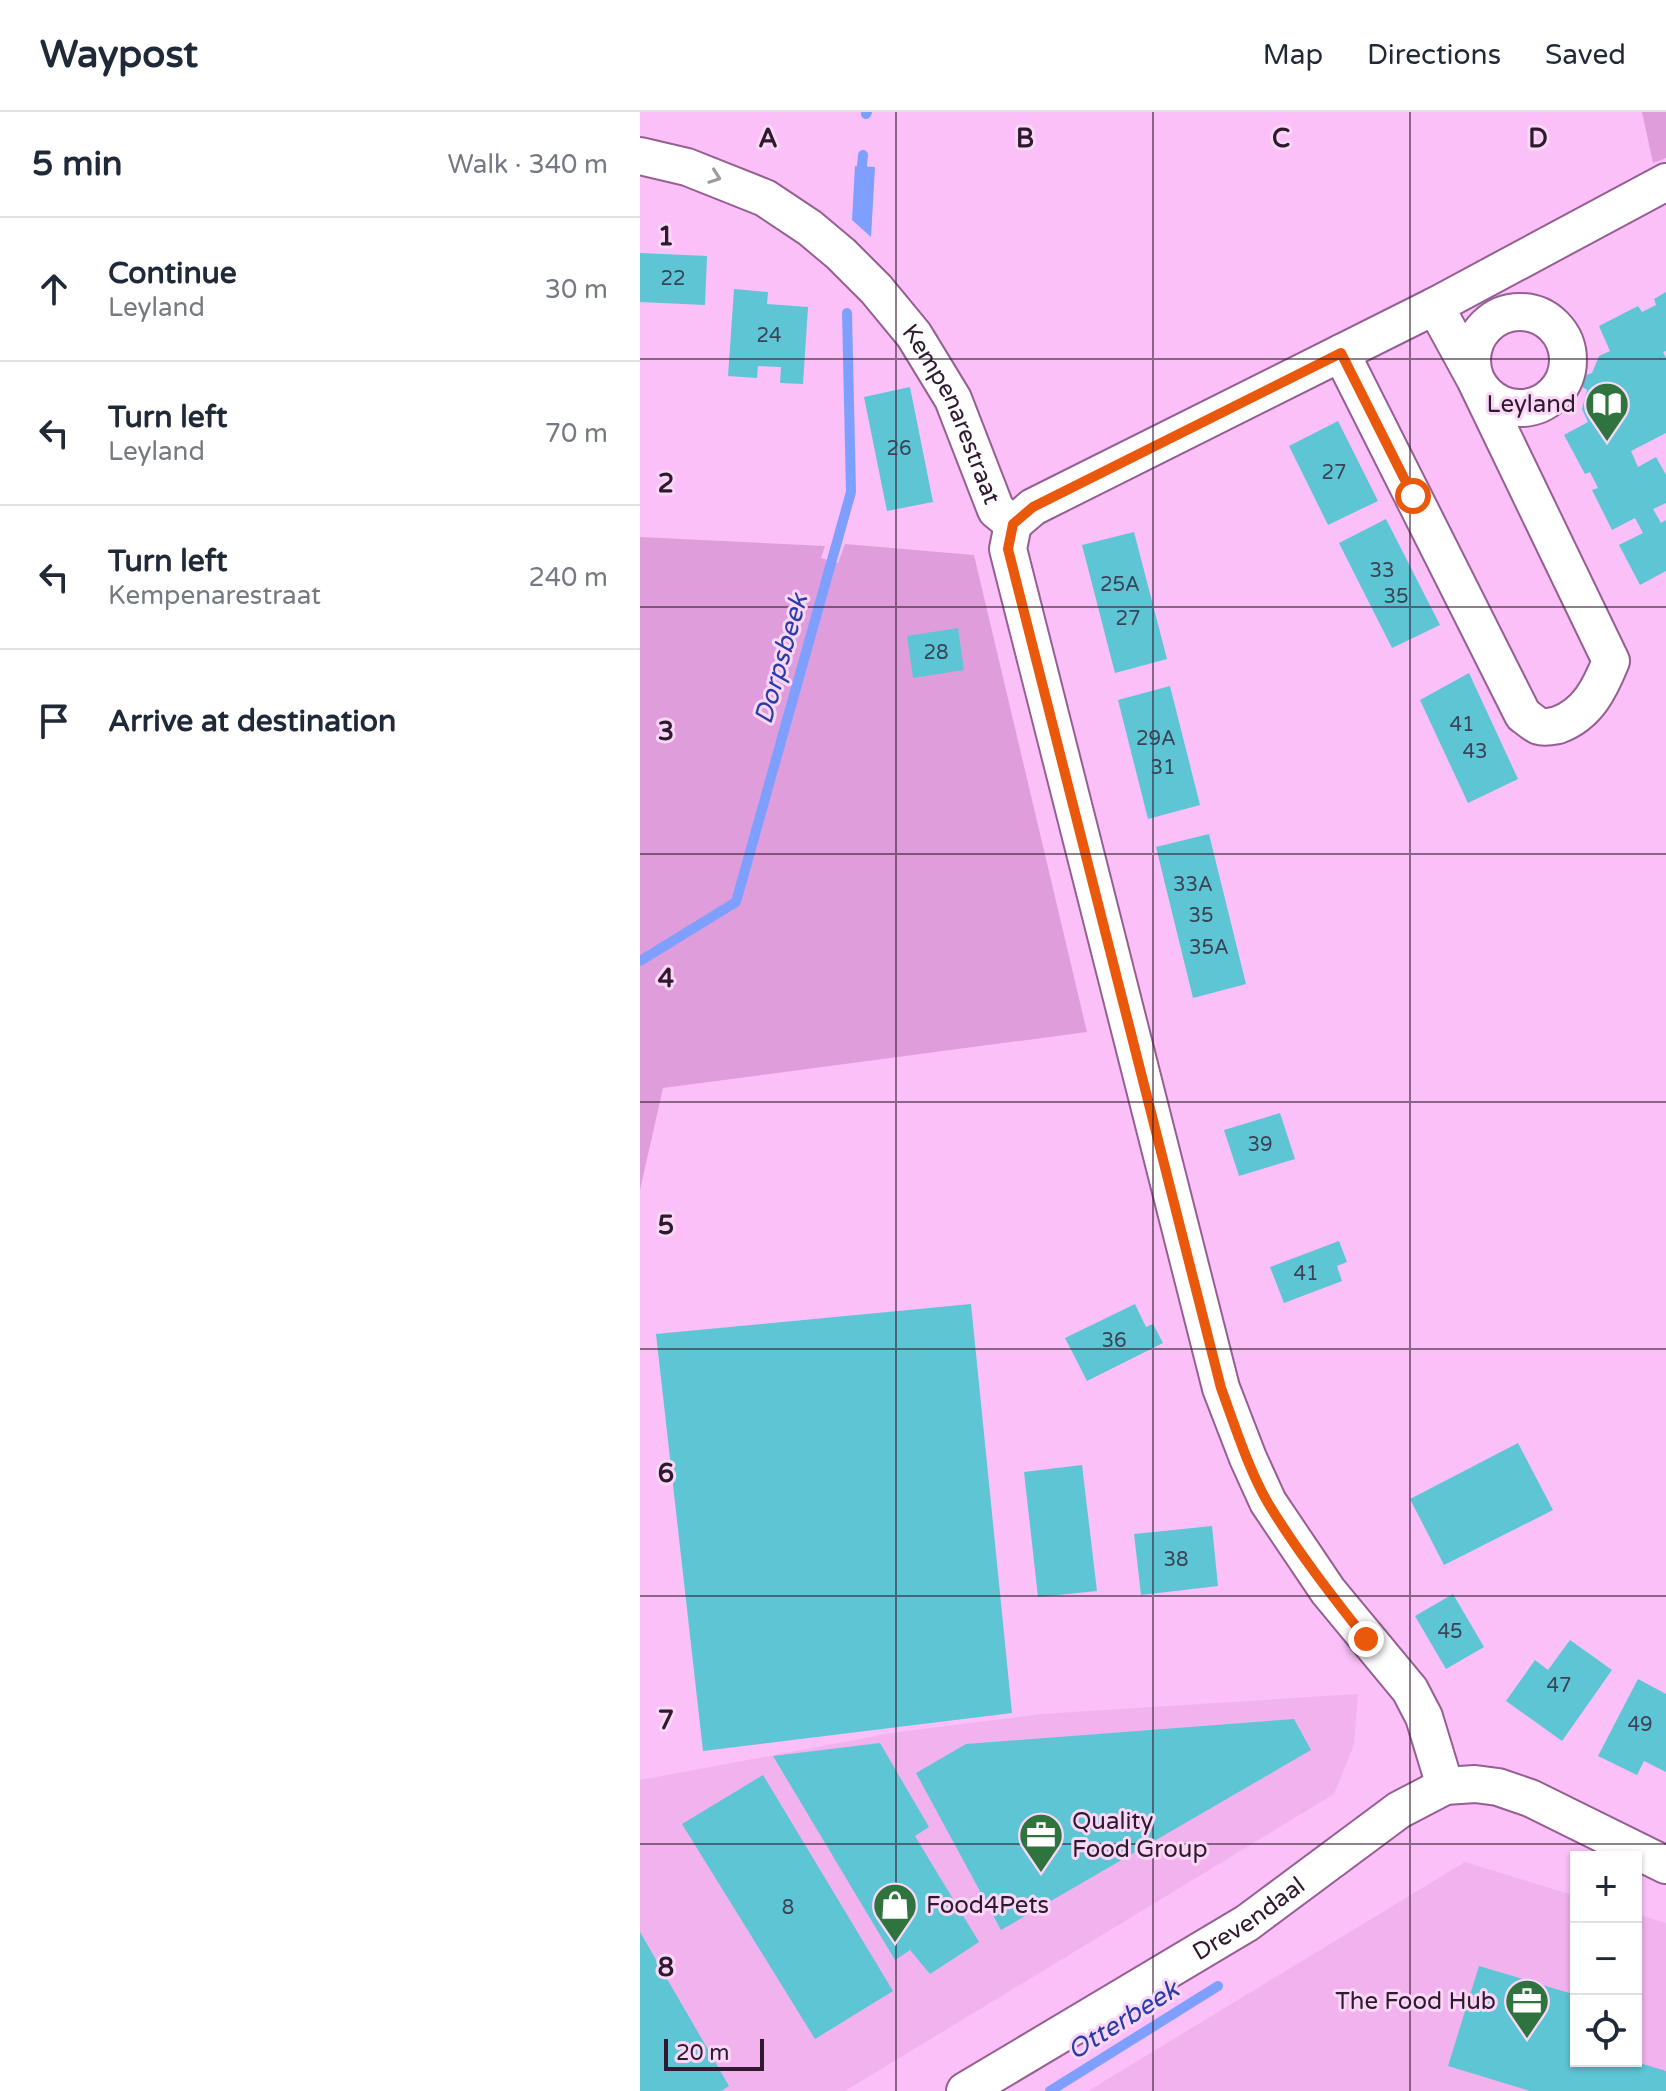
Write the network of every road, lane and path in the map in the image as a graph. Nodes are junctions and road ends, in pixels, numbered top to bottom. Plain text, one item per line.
1 (640, 156) edge
2 (1666, 182) edge
3 (1435, 306) junction
4 (1341, 353) junction
5 (1013, 524) junction
6 (1445, 1786) junction
7 (1666, 1865) edge
8 (965, 2091) edge

1 -> 5 street, Kempenarestraat
2 - 3 street
3 - 4 street
3 - 4 street
4 - 5 street
5 - 6 street, Kempenarestraat
6 - 7 street
6 - 8 street, Drevendaal

